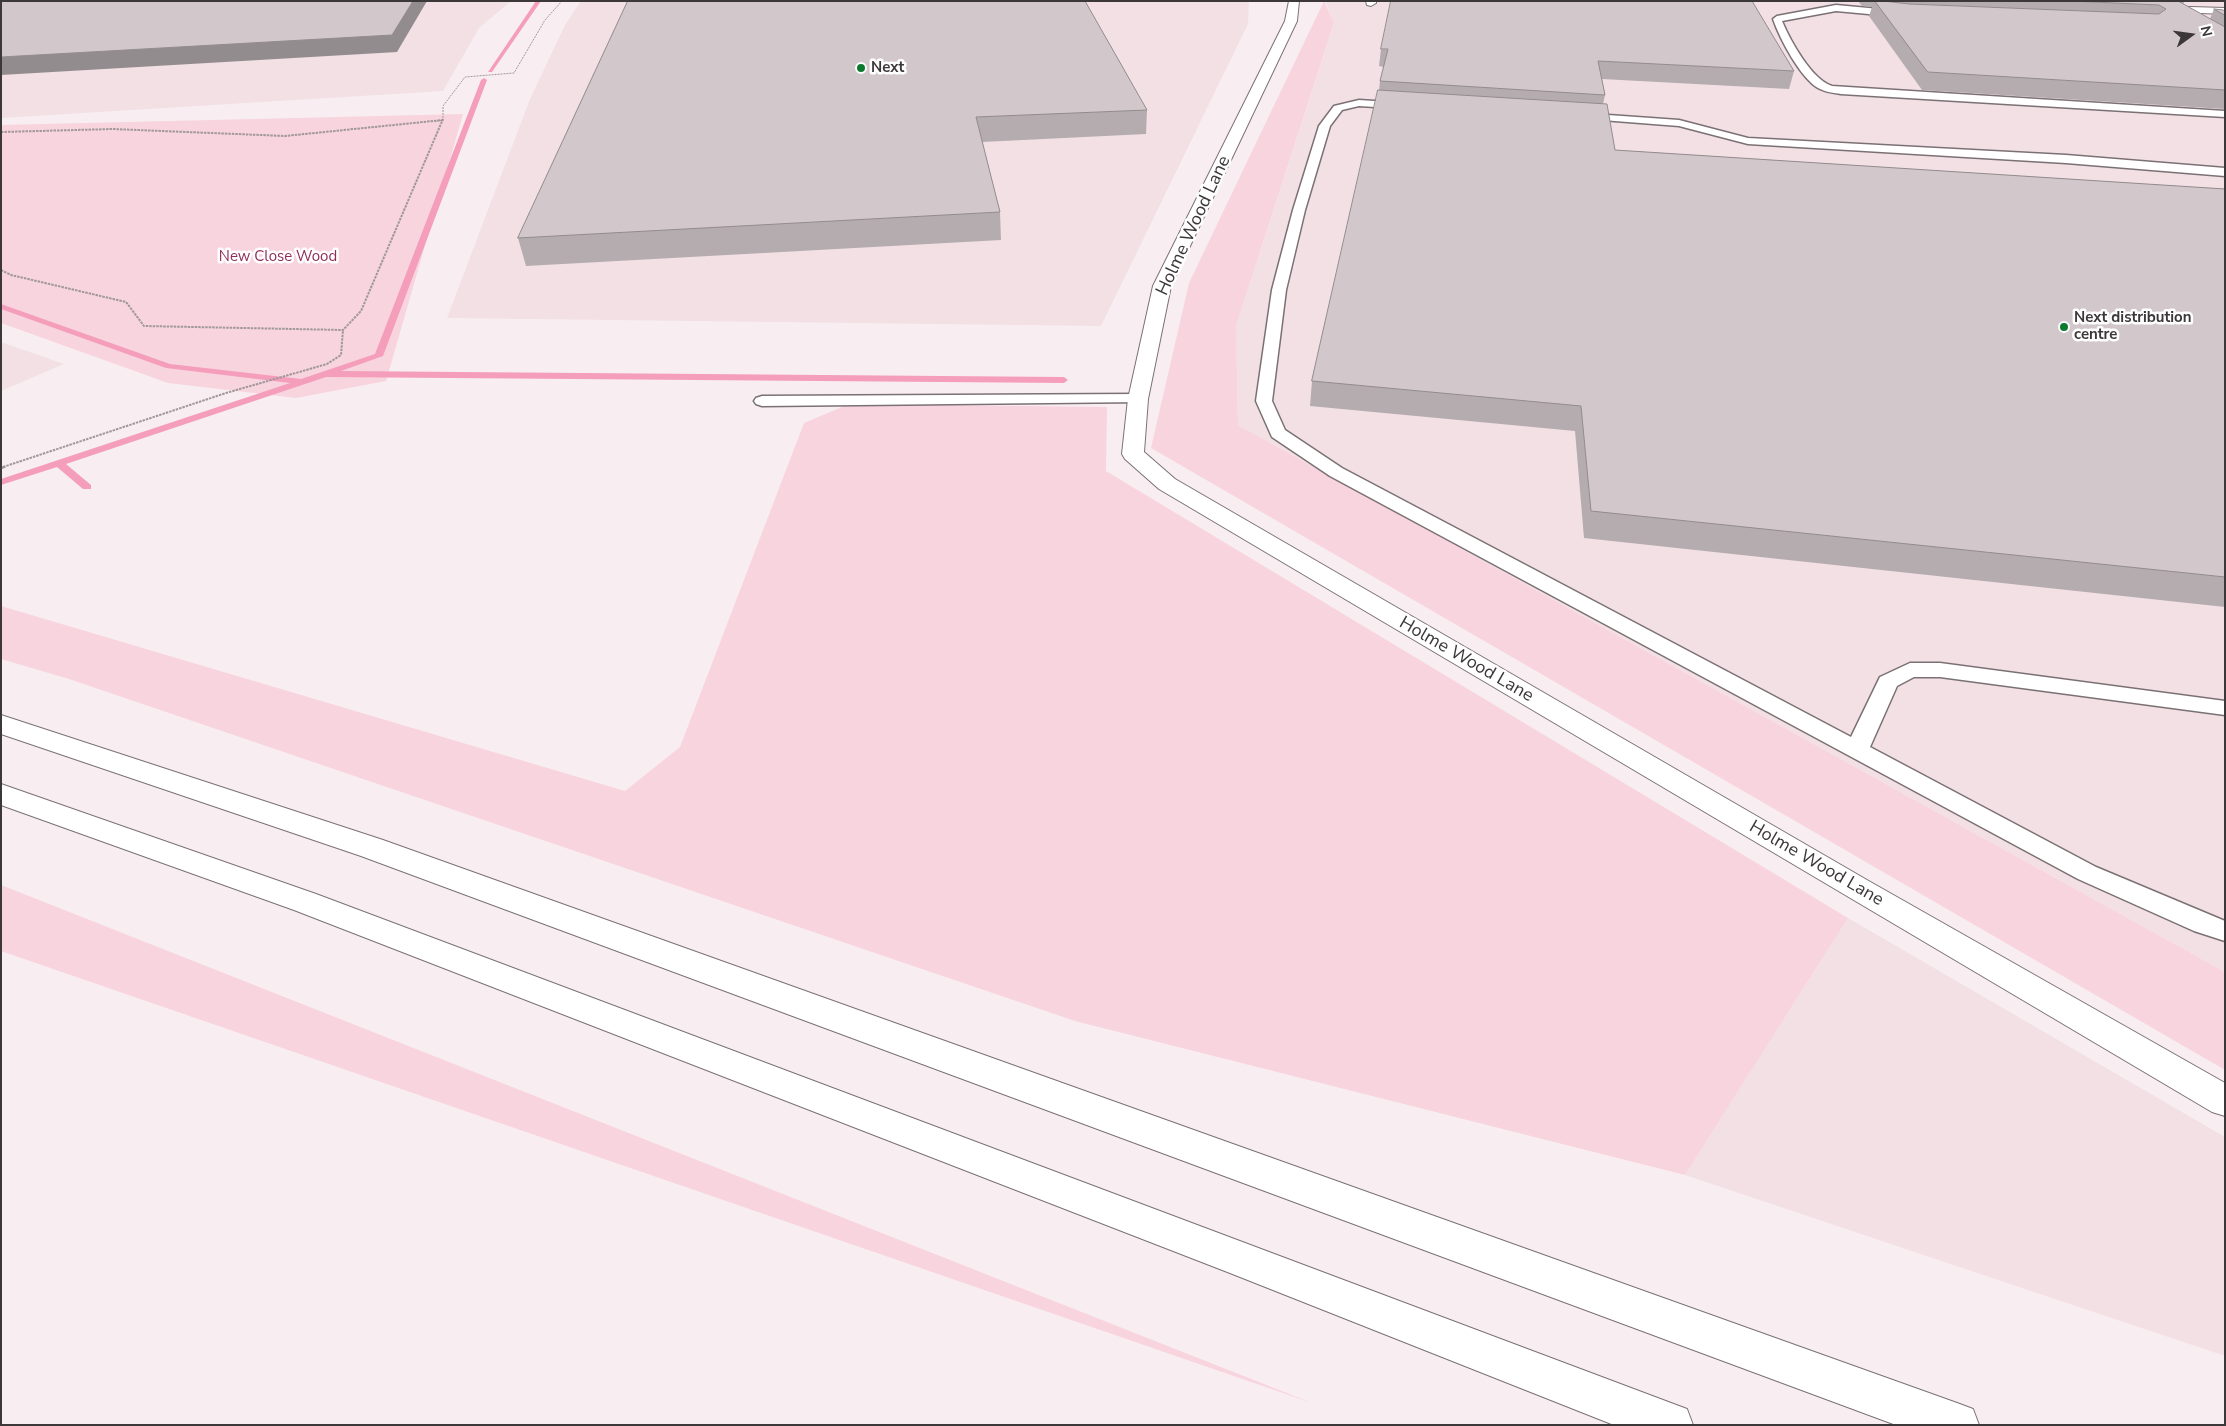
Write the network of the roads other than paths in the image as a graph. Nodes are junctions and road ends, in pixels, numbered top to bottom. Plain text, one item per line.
1 (1294, 1) edge
2 (2148, 9) dead end
3 (2167, 9) junction
4 (2225, 11) edge
5 (1914, 15) edge
6 (2195, 20) edge
7 (1425, 107) edge
8 (2225, 114) edge
9 (1568, 116) edge
10 (2225, 172) edge
11 (1138, 398) junction
12 (762, 401) dead end
13 (2225, 708) edge
14 (1, 724) edge
15 (1856, 751) junction
16 (1, 794) edge
17 (2225, 931) edge
18 (2225, 1101) edge
19 (1671, 1425) edge
20 (1958, 1425) edge

1 - 11 main road, Holme Wood Lane
2 - 3 main road
3 - 4 main road
3 - 6 lane
5 - 8 lane
7 - 15 lane
9 - 10 lane
11 - 12 lane
11 - 18 main road, Holme Wood Lane
13 - 15 lane
14 - 20 main road
15 - 17 lane
16 - 19 main road

